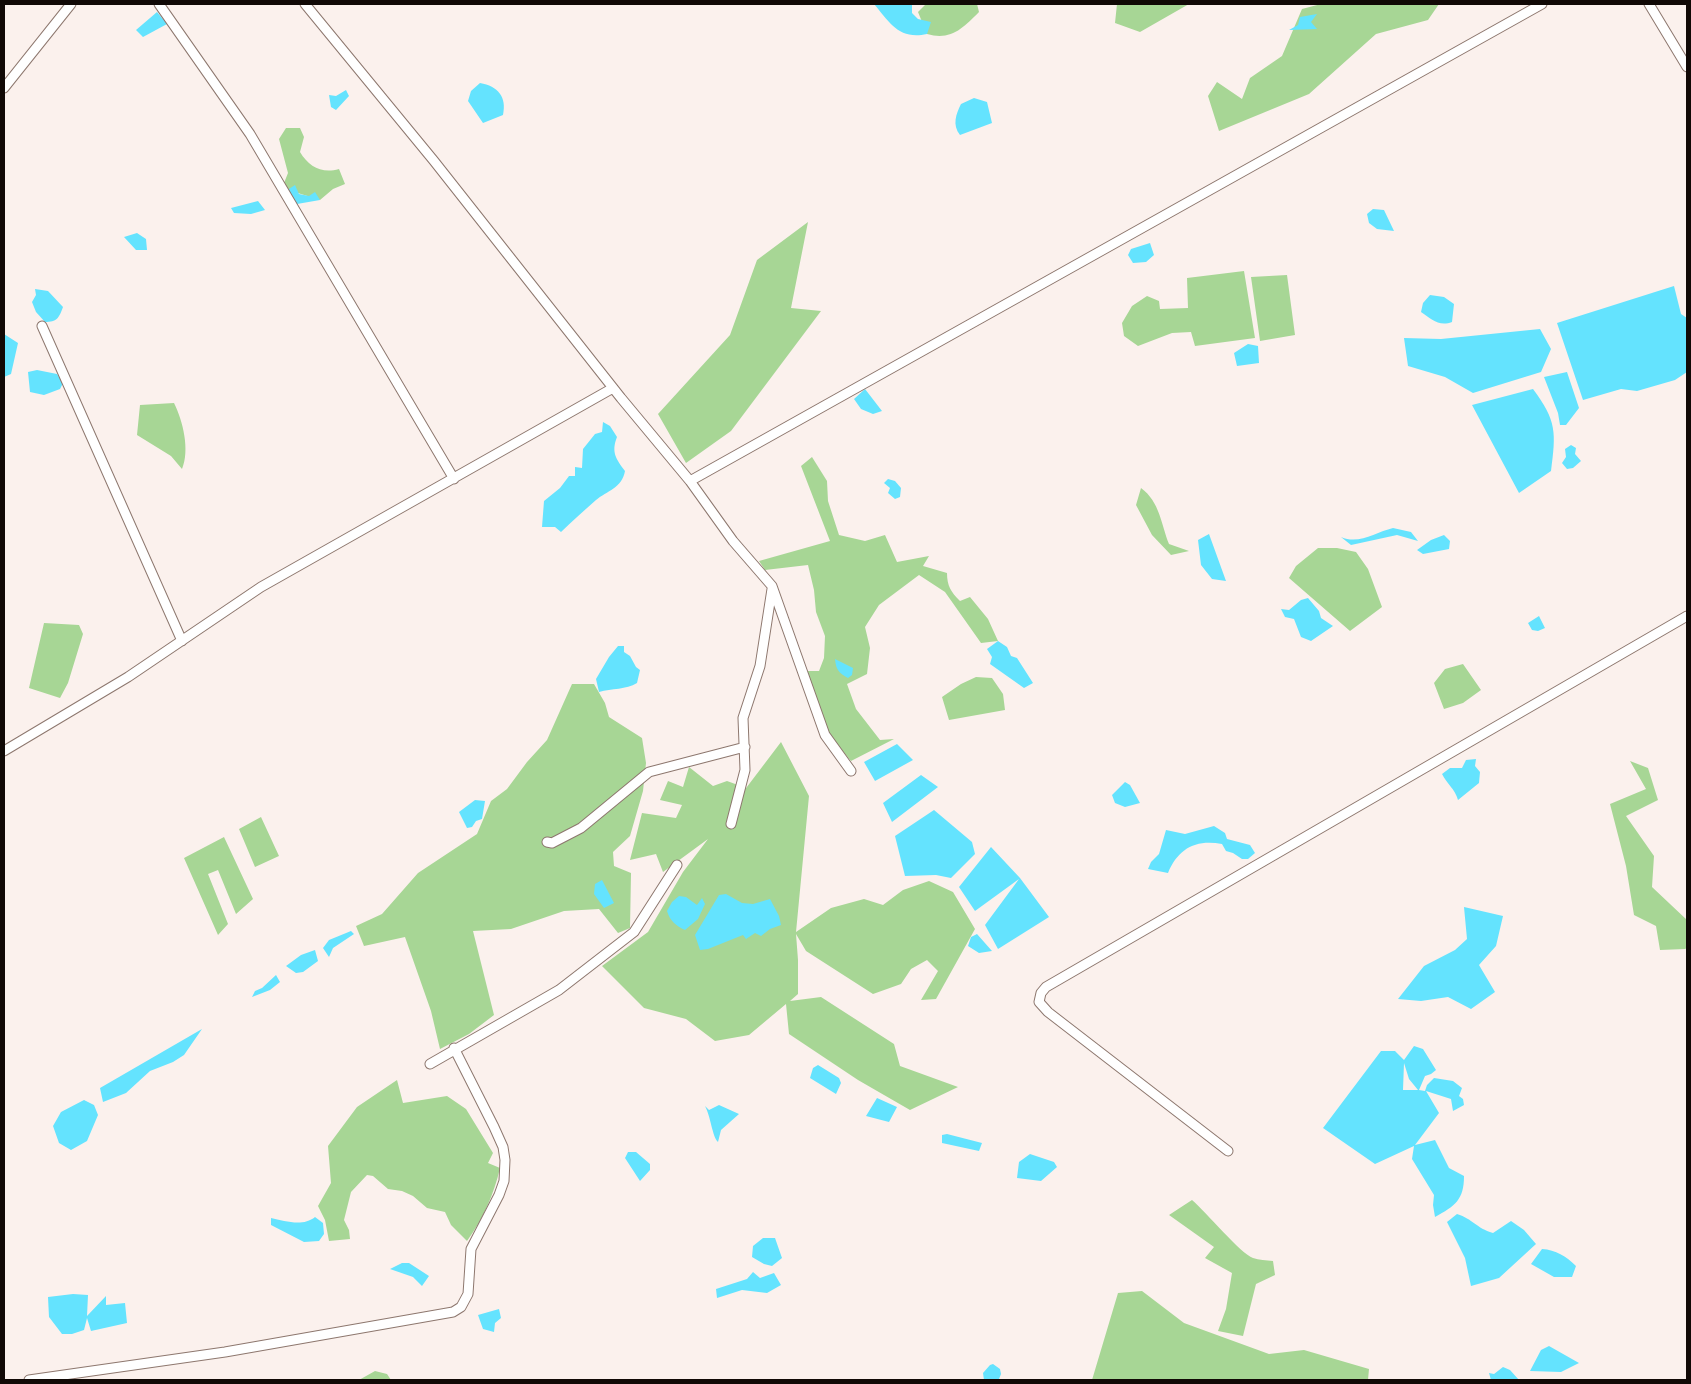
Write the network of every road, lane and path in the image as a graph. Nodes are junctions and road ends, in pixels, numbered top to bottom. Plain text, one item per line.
1 (71, 4) edge
2 (159, 4) edge
3 (305, 4) edge
4 (1542, 4) edge
5 (1649, 4) edge
6 (1687, 67) edge
7 (4, 88) edge
8 (42, 326) dead end
9 (613, 388) junction
10 (454, 479) junction
11 (690, 481) junction
12 (772, 586) junction
13 (1687, 616) edge
14 (182, 641) junction
15 (745, 747) junction
16 (4, 751) edge
17 (851, 770) dead end
18 (731, 824) dead end
19 (547, 842) dead end
20 (677, 865) dead end
21 (454, 1048) junction
22 (430, 1064) dead end
23 (1228, 1151) dead end
24 (29, 1380) edge

1 - 7 street
2 - 10 street
3 - 9 street
4 - 11 street
5 - 6 street
8 - 14 street
9 - 10 street
9 - 11 street
10 - 14 street
11 - 12 street
12 - 15 street
12 - 17 street
13 - 23 street
14 - 16 street
15 - 18 street
15 - 19 street
20 - 21 street
21 - 22 street
21 - 24 street

